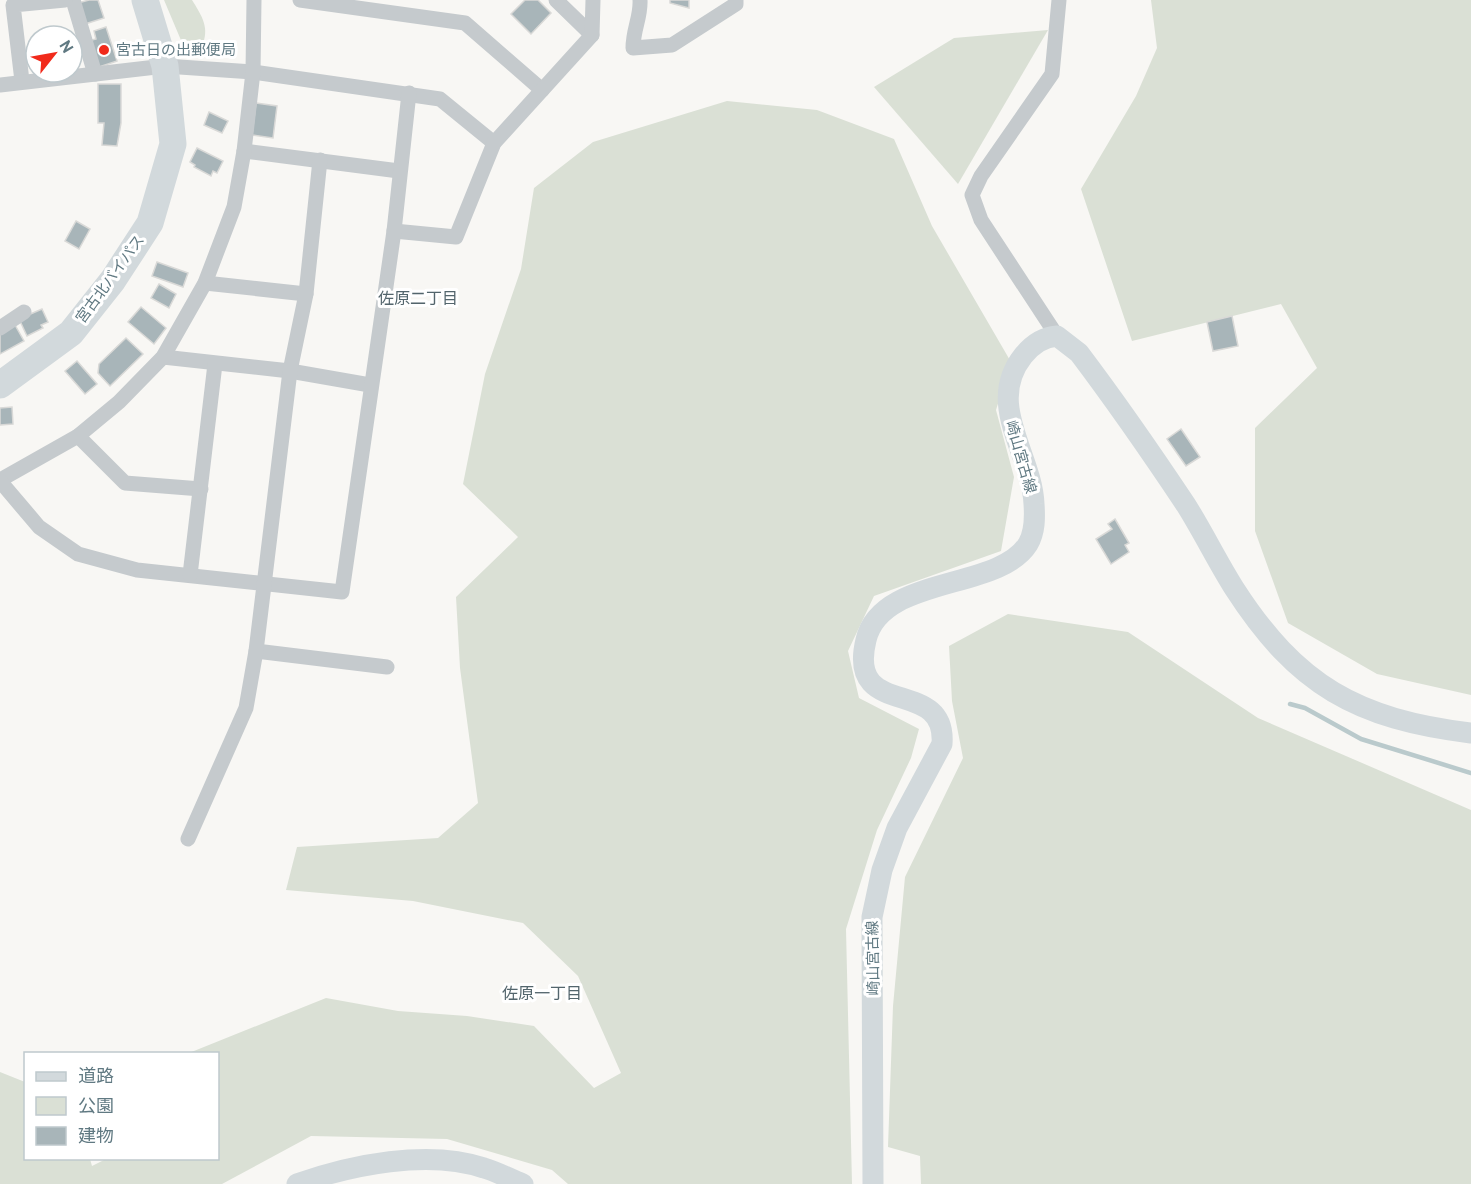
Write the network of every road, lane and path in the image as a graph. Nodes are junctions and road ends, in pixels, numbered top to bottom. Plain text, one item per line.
1 (65, 0) edge
2 (73, 0) edge
3 (145, 0) edge
4 (254, 0) edge
5 (300, 0) edge
6 (556, 0) edge
7 (593, 0) edge
8 (640, 0) edge
9 (736, 0) edge
10 (1059, 0) edge
11 (592, 35) junction
12 (165, 66) junction
13 (253, 72) junction
14 (95, 74) junction
15 (22, 81) junction
16 (0, 85) edge
17 (542, 90) junction
18 (409, 93) junction
19 (494, 143) junction
20 (244, 151) junction
21 (320, 160) junction
22 (399, 171) junction
23 (394, 231) junction
24 (205, 283) junction
25 (306, 294) junction
26 (24, 312) dead end
27 (0, 328) edge
28 (1057, 336) junction
29 (163, 357) junction
30 (215, 364) junction
31 (290, 372) junction
32 (0, 384) edge
33 (370, 385) junction
34 (78, 436) junction
35 (0, 481) edge
36 (201, 489) junction
37 (190, 575) junction
38 (264, 583) junction
39 (256, 651) junction
40 (387, 667) dead end
41 (1471, 733) edge
42 (188, 839) dead end
43 (297, 1184) edge
44 (523, 1184) edge
45 (873, 1184) edge

1 - 15 street
2 - 14 street
3 - 12 highway, 宮古北バイパス
4 - 13 street
5 - 17 street
6 - 11 street
7 - 11 street
8 - 9 street
10 - 28 street
11 - 17 street
12 - 13 street
12 - 14 street
12 - 32 highway, 宮古北バイパス
13 - 18 street
13 - 20 street
14 - 15 street
15 - 16 street
17 - 19 street
18 - 19 street
18 - 22 street
19 - 23 street
20 - 21 street
20 - 24 street
21 - 22 street
21 - 25 street
22 - 23 street
23 - 33 street
24 - 25 street
24 - 29 street
25 - 31 street
26 - 27 street
28 - 41 main road
28 - 45 main road, 崎山宮古線
29 - 30 street
29 - 34 street
30 - 31 street
30 - 36 street
31 - 33 street
31 - 38 street
33 - 38 street
34 - 35 street
34 - 36 street
35 - 37 street
36 - 37 street
37 - 38 street
38 - 39 street
39 - 40 street
39 - 42 street
43 - 44 main road

